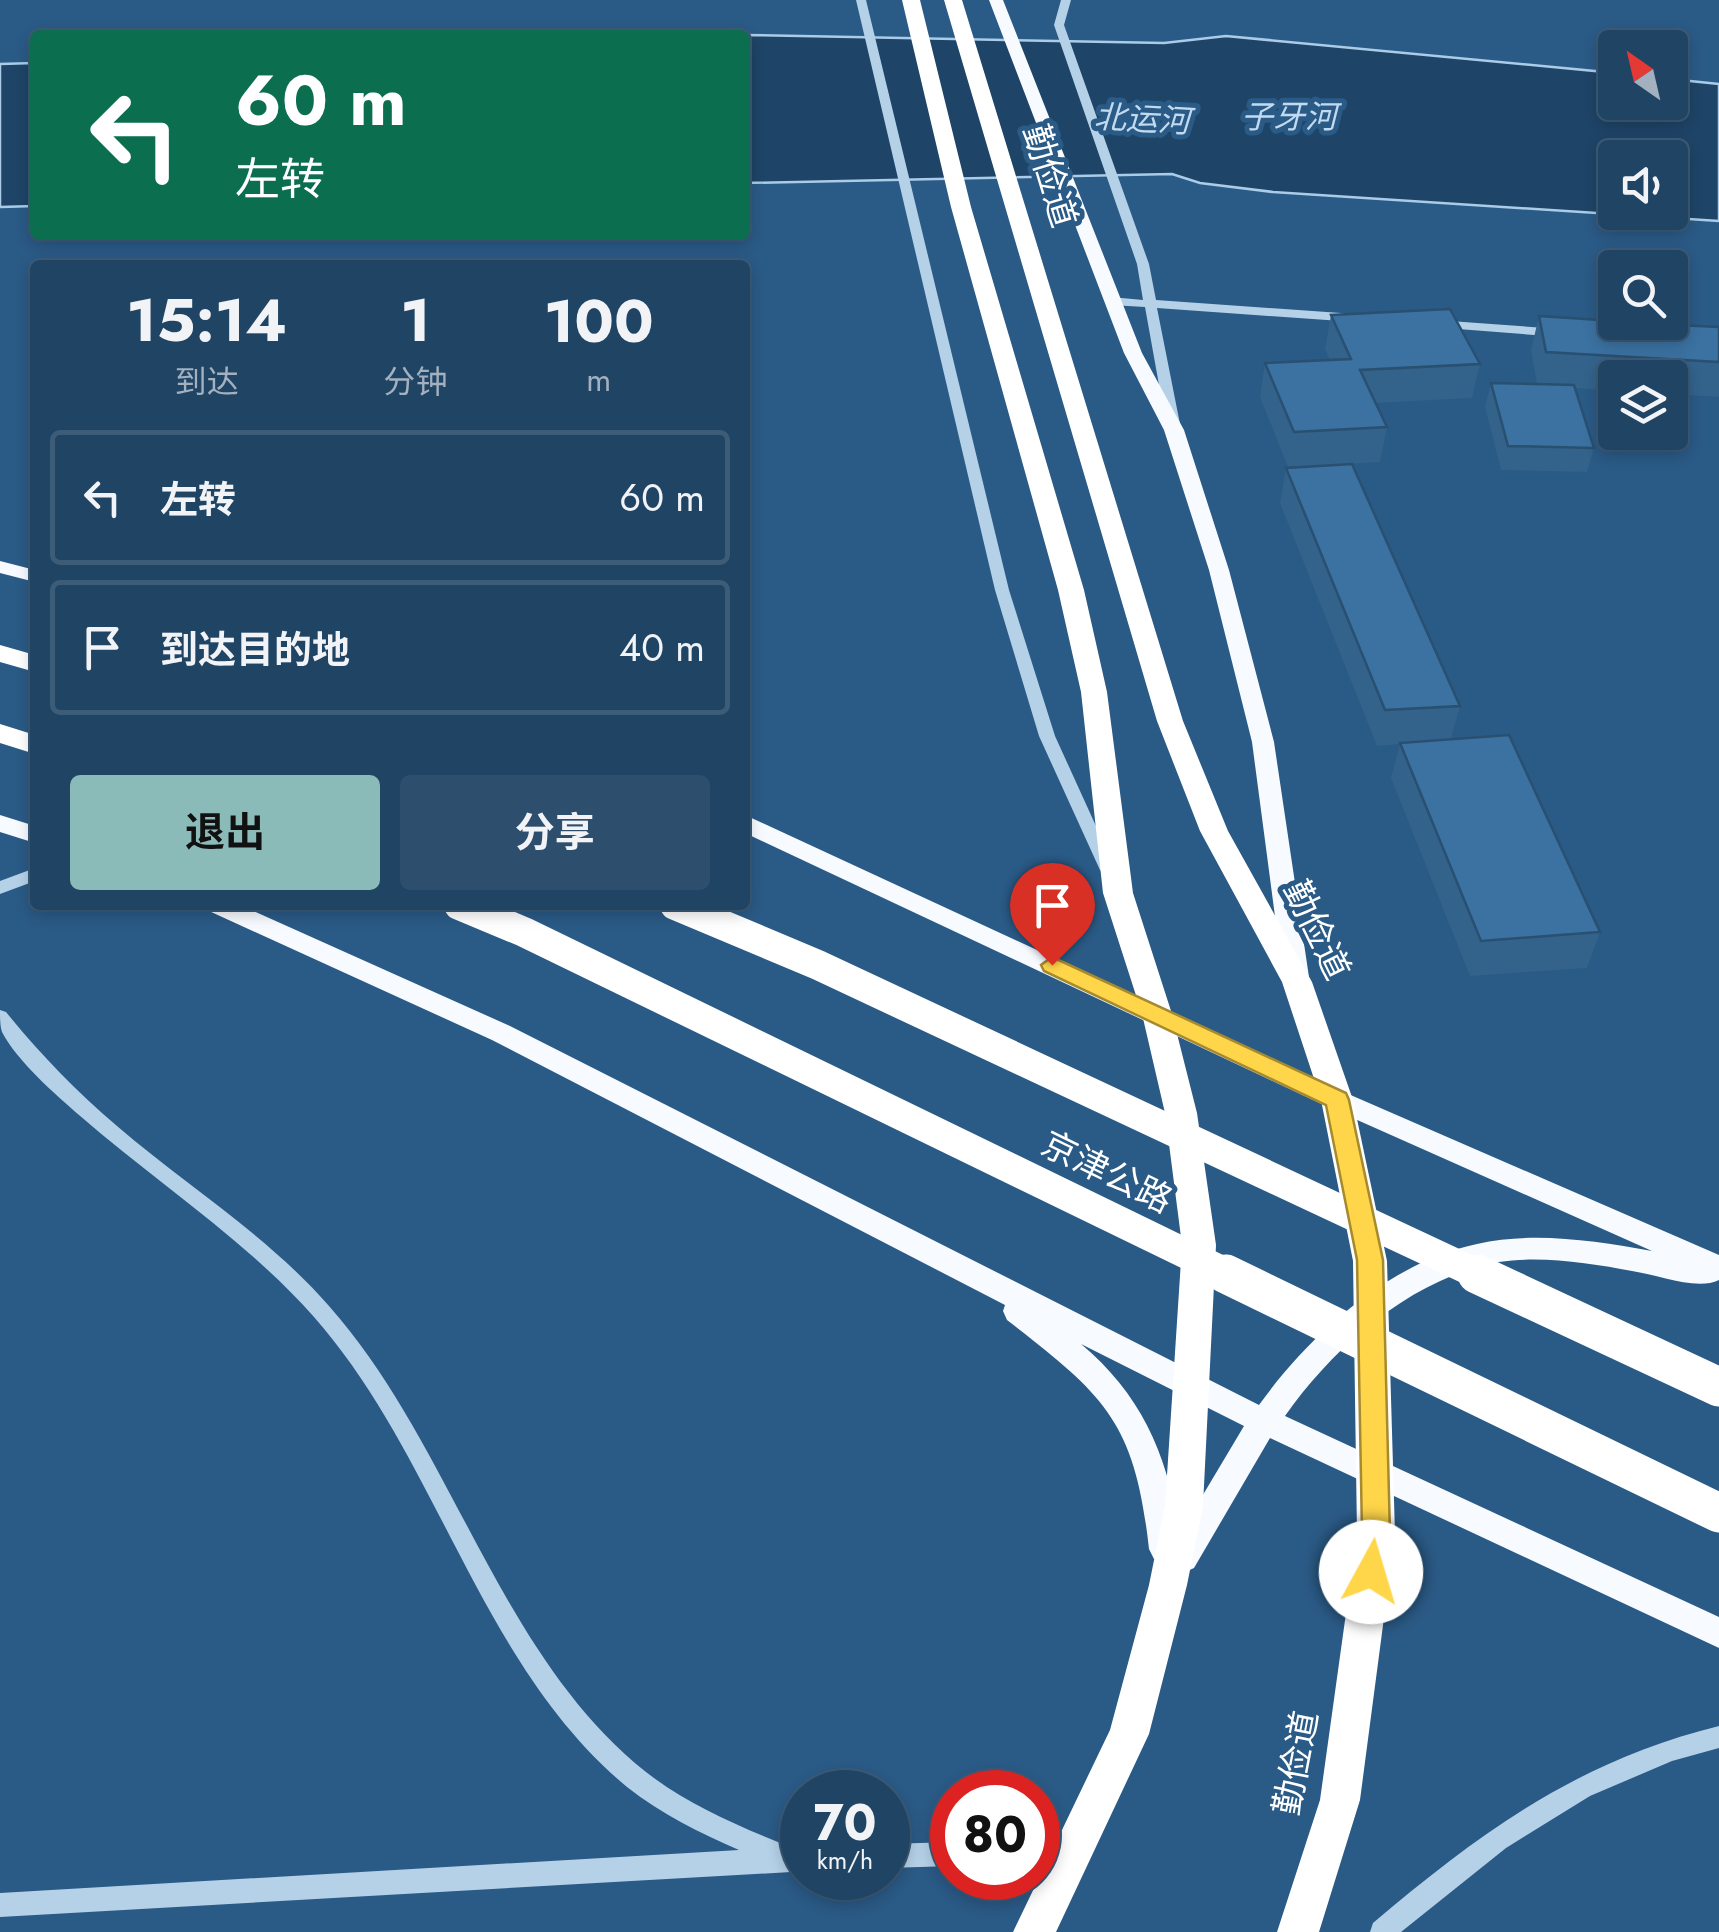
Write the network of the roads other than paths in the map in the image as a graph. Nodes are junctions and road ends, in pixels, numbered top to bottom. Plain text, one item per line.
1 (912, 0) edge
2 (953, 0) edge
3 (996, 0) edge
4 (1066, 0) edge
5 (863, 4) edge
6 (1111, 301) junction
7 (1150, 304) junction
8 (1366, 319) edge
9 (1424, 323) edge
10 (1582, 334) edge
11 (1174, 430) junction
12 (0, 567) edge
13 (30, 575) edge
14 (0, 653) edge
15 (30, 662) edge
16 (0, 733) edge
17 (30, 743) edge
18 (0, 822) edge
19 (750, 825) edge
20 (30, 834) edge
21 (30, 876) edge
22 (0, 888) edge
23 (1118, 894) junction
24 (230, 910) edge
25 (471, 910) edge
26 (687, 910) edge
27 (1297, 982) junction
28 (1157, 1014) junction
29 (0, 1017) edge
30 (1337, 1100) junction
31 (1719, 1268) edge
32 (966, 1271) junction
33 (1719, 1278) edge
34 (1371, 1304) junction
35 (1719, 1387) edge
36 (1193, 1388) junction
37 (1265, 1421) junction
38 (1375, 1472) junction
39 (1719, 1513) edge
40 (1168, 1585) junction
41 (1719, 1633) edge
42 (1719, 1737) edge
43 (1060, 1847) edge
44 (780, 1853) edge
45 (780, 1861) edge
46 (1043, 1900) edge
47 (0, 1905) edge
48 (1034, 1932) edge
49 (1298, 1932) edge
50 (1382, 1932) edge

1 - 23 highway
2 - 27 highway, 勤俭道
3 - 6 main road
4 - 7 street
5 - 23 street
6 - 7 street
6 - 11 main road
7 - 8 street
7 - 11 street
9 - 10 street
11 - 27 main road
12 - 13 main road
14 - 15 highway
16 - 17 highway
18 - 20 main road
19 - 28 main road
21 - 22 street
23 - 28 highway
24 - 32 main road
25 - 39 highway, 京津公路, bridge
26 - 35 highway, 京津公路, bridge
27 - 30 highway, 勤俭道
28 - 30 main road
28 - 36 highway
29 - 44 street
30 - 31 main road
30 - 34 highway, 勤俭道
32 - 36 main road
32 - 40 main road
33 - 34 main road
34 - 37 main road
34 - 38 highway, 勤俭道
36 - 37 main road
36 - 40 highway
37 - 38 main road
37 - 40 main road
38 - 41 main road
38 - 49 highway, 勤俭道
40 - 43 highway
42 - 50 street
45 - 47 street
46 - 48 highway

